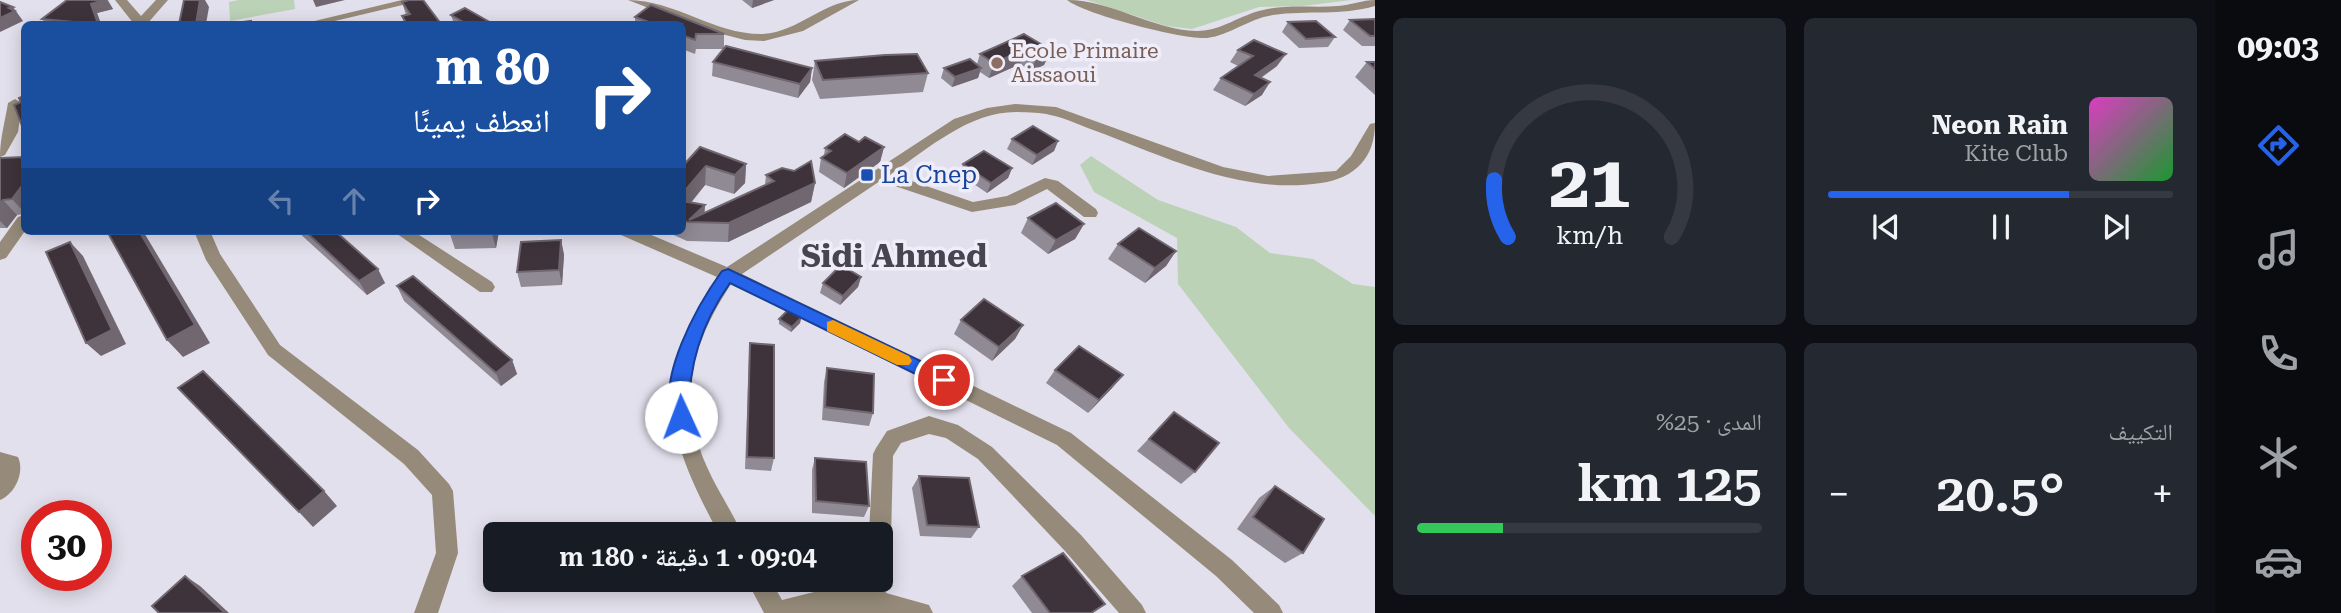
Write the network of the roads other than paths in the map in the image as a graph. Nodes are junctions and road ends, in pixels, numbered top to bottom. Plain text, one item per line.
1 (121, 0) edge
2 (162, 0) edge
3 (418, 0) edge
4 (634, 0) edge
5 (853, 0) edge
6 (1073, 0) edge
7 (1375, 2) edge
8 (392, 7) edge
9 (138, 21) edge
10 (144, 21) edge
11 (323, 21) edge
12 (20, 102) edge
13 (0, 105) edge
14 (1375, 127) edge
15 (0, 152) edge
16 (878, 175) junction
17 (1090, 213) dead end
18 (21, 224) edge
19 (204, 235) edge
20 (407, 235) edge
21 (636, 235) edge
22 (0, 254) edge
23 (728, 275) junction
24 (486, 287) dead end
25 (0, 461) edge
26 (0, 490) edge
27 (725, 522) edge
28 (881, 522) edge
29 (765, 592) edge
30 (870, 592) edge
31 (877, 592) edge
32 (426, 613) edge
33 (777, 613) edge
34 (921, 613) edge
35 (1134, 613) edge
36 (1271, 613) edge

1 - 9 street
2 - 10 street
3 - 8 street
4 - 5 street
6 - 7 street
8 - 11 street
12 - 13 street
12 - 15 street
14 - 16 street
16 - 17 street
16 - 23 street
18 - 22 street
19 - 32 street
20 - 24 street
21 - 23 street
23 - 27 street
23 - 36 street
25 - 26 street
28 - 35 street
29 - 33 street
30 - 33 street
31 - 34 street

